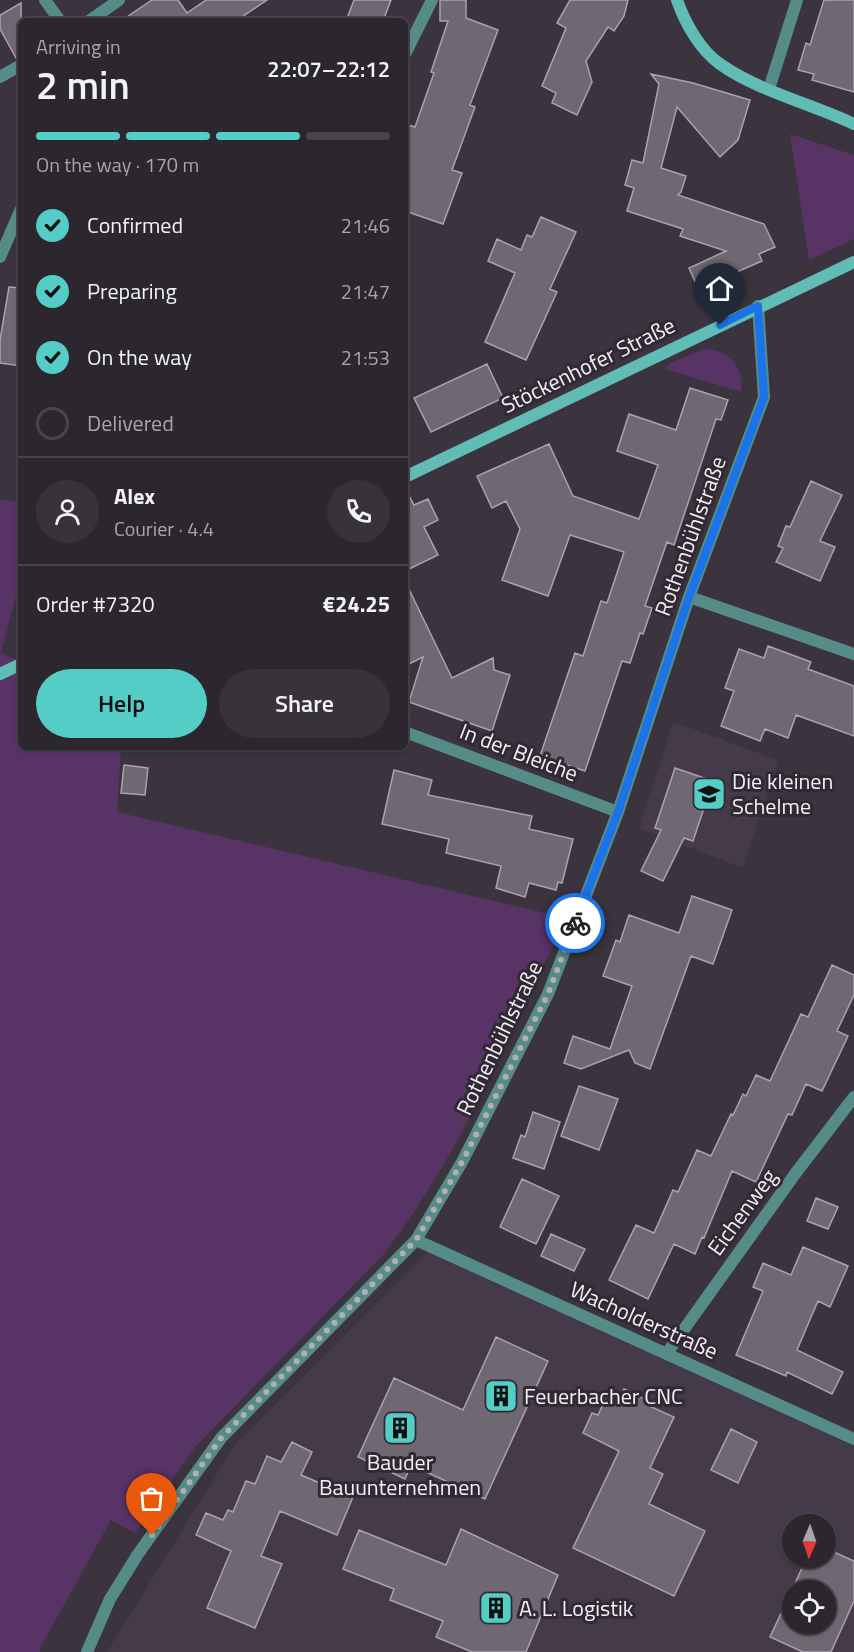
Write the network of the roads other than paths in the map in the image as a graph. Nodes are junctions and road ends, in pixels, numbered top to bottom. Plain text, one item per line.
1 (45, 0) edge
2 (119, 0) edge
3 (432, 0) edge
4 (677, 0) edge
5 (797, 0) edge
6 (58, 18) edge
7 (92, 18) edge
8 (408, 48) edge
9 (18, 67) edge
10 (0, 77) edge
11 (769, 90) junction
12 (854, 124) edge
13 (18, 216) edge
14 (0, 257) edge
15 (854, 262) edge
16 (758, 306) junction
17 (408, 476) edge
18 (689, 597) junction
19 (854, 654) edge
20 (18, 665) edge
21 (0, 674) edge
22 (408, 733) edge
23 (618, 812) junction
24 (854, 1097) edge
25 (416, 1240) junction
26 (667, 1353) junction
27 (854, 1439) edge
28 (87, 1652) edge

1 - 6 street
2 - 7 street
3 - 8 street
4 - 11 main road
5 - 11 street
9 - 10 street
11 - 12 main road
13 - 14 street
15 - 16 main road, Stöckenhofer Straße
16 - 17 main road, Stöckenhofer Straße
16 - 18 street, Rothenbühlstraße
18 - 19 street
18 - 23 street, Rothenbühlstraße
20 - 21 main road
22 - 23 street, In der Bleiche
23 - 25 street, Rothenbühlstraße
24 - 26 street, Eichenweg
25 - 26 street, Wacholderstraße
25 - 28 street, Rothenbühlstraße
26 - 27 street, Wacholderstraße

